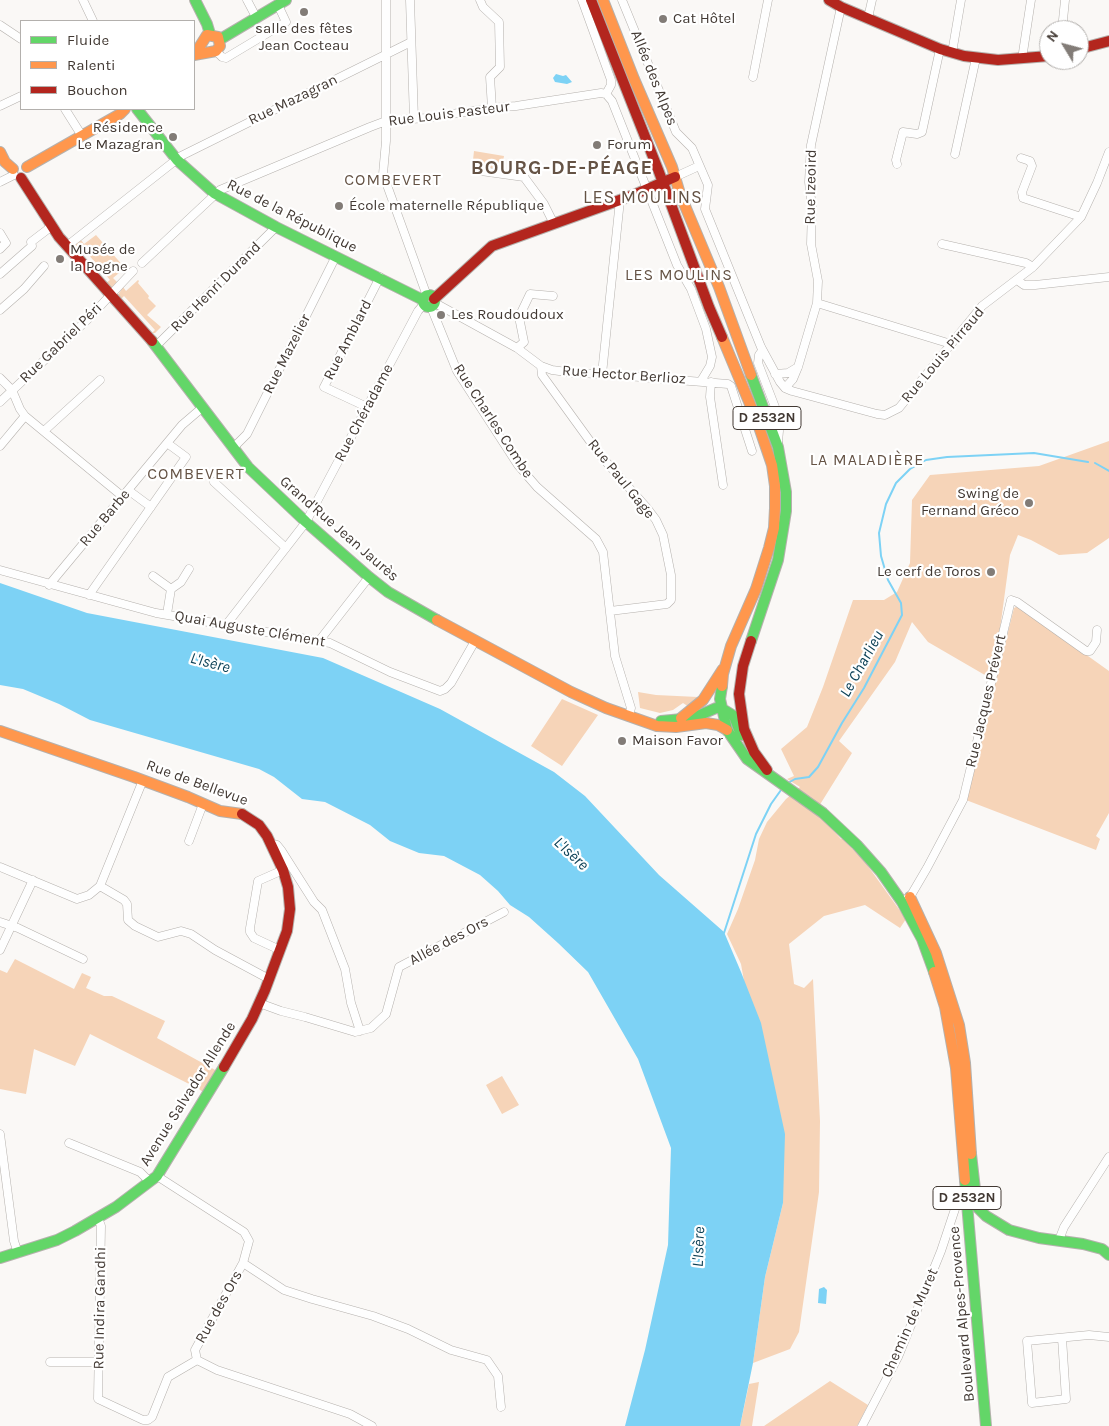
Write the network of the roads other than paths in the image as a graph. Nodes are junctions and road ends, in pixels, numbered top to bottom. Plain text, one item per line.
1 (83, 0) edge
2 (195, 0) edge
3 (247, 0) edge
4 (386, 0) edge
5 (410, 0) edge
6 (480, 0) edge
7 (582, 0) edge
8 (591, 0) edge
9 (603, 0) edge
10 (622, 0) edge
11 (768, 0) edge
12 (829, 0) edge
13 (872, 0) edge
14 (961, 0) edge
15 (1031, 0) edge
16 (1065, 0) edge
17 (282, 3) edge
18 (841, 7) junction
19 (256, 17) junction
20 (868, 18) junction
21 (93, 20) edge
22 (1063, 20) edge
23 (0, 25) edge
24 (210, 34) junction
25 (20, 38) edge
26 (219, 40) junction
27 (1109, 41) edge
28 (411, 42) junction
29 (1089, 46) edge
30 (209, 49) junction
31 (940, 49) junction
32 (952, 53) junction
33 (195, 54) edge
34 (385, 54) junction
35 (1039, 57) edge
36 (976, 58) junction
37 (1022, 59) junction
38 (753, 77) dead end
39 (606, 94) junction
40 (20, 96) edge
41 (0, 106) edge
42 (492, 108) junction
43 (67, 110) edge
44 (124, 110) edge
45 (140, 112) edge
46 (414, 119) junction
47 (386, 121) junction
48 (82, 136) junction
49 (0, 152) edge
50 (1109, 152) edge
51 (955, 154) dead end
52 (1021, 158) dead end
53 (177, 160) junction
54 (897, 164) dead end
55 (699, 166) junction
56 (481, 171) dead end
57 (16, 174) junction
58 (674, 177) junction
59 (0, 182) edge
60 (662, 182) junction
61 (647, 189) junction
62 (214, 194) junction
63 (620, 200) junction
64 (1081, 217) junction
65 (554, 224) junction
66 (52, 226) junction
67 (276, 227) junction
68 (0, 233) edge
69 (942, 244) dead end
70 (67, 246) junction
71 (0, 249) edge
72 (336, 256) junction
73 (142, 263) dead end
74 (44, 266) dead end
75 (1033, 267) junction
76 (133, 272) dead end
77 (0, 274) edge
78 (380, 277) junction
79 (1109, 277) edge
80 (1017, 280) junction
81 (110, 295) junction
82 (553, 296) dead end
83 (429, 301) junction
84 (816, 303) junction
85 (0, 310) edge
86 (951, 344) junction
87 (156, 346) junction
88 (517, 348) junction
89 (762, 349) junction
90 (541, 366) junction
91 (798, 368) junction
92 (602, 374) junction
93 (775, 374) junction
94 (0, 378) edge
95 (100, 380) dead end
96 (701, 381) junction
97 (711, 382) junction
98 (786, 388) junction
99 (12, 390) junction
100 (0, 402) edge
101 (203, 407) junction
102 (367, 408) junction
103 (25, 416) junction
104 (44, 431) junction
105 (167, 443) junction
106 (0, 446) edge
107 (778, 447) junction
108 (233, 448) junction
109 (752, 451) dead end
110 (214, 482) dead end
111 (723, 485) dead end
112 (128, 490) junction
113 (122, 496) junction
114 (151, 507) junction
115 (306, 522) junction
116 (286, 548) junction
117 (189, 569) dead end
118 (0, 570) edge
119 (153, 576) dead end
120 (368, 577) junction
121 (49, 585) junction
122 (171, 589) junction
123 (89, 595) junction
124 (610, 611) junction
125 (167, 614) junction
126 (226, 624) junction
127 (1097, 630) dead end
128 (319, 641) junction
129 (475, 641) junction
130 (724, 666) junction
131 (721, 708) junction
132 (633, 718) junction
133 (678, 720) junction
134 (727, 730) junction
135 (0, 731) edge
136 (751, 746) junction
137 (144, 780) junction
138 (780, 782) junction
139 (203, 804) junction
140 (189, 841) dead end
141 (272, 844) junction
142 (0, 866) edge
143 (283, 870) junction
144 (33, 880) junction
145 (100, 886) junction
146 (906, 899) junction
147 (504, 912) dead end
148 (0, 922) edge
149 (11, 926) junction
150 (0, 950) edge
151 (280, 950) junction
152 (83, 959) dead end
153 (269, 979) junction
154 (259, 1003) junction
155 (360, 1031) junction
156 (0, 1134) edge
157 (69, 1142) dead end
158 (1109, 1157) edge
159 (153, 1179) junction
160 (967, 1194) junction
161 (98, 1218) junction
162 (1059, 1240) junction
163 (18, 1253) junction
164 (1109, 1255) edge
165 (0, 1258) edge
166 (243, 1263) junction
167 (1062, 1338) junction
168 (1109, 1338) edge
169 (197, 1360) junction
170 (50, 1362) dead end
171 (99, 1362) junction
172 (501, 1407) dead end
173 (372, 1426) edge
174 (862, 1426) edge
175 (986, 1426) edge

1 - 21 street
2 - 24 main road
3 - 19 street
4 - 34 street, Rue Charles Combe
5 - 28 street
6 - 42 street
7 - 39 street
8 - 60 main road, D 2532N
9 - 58 main road, D 2532N
10 - 55 street, Allée des Alpes
11 - 38 street
12 - 18 main road
13 - 20 street
14 - 32 street
15 - 37 street
16 - 22 street
17 - 19 main road
17 - 30 street
18 - 20 main road
18 - 84 street, Rue Izeoird
19 - 26 main road
20 - 31 main road
23 - 25 street
24 - 26 main road
24 - 30 main road
26 - 30 main road
27 - 29 main road
28 - 34 street, Rue Mazagran
28 - 46 street
30 - 33 main road
31 - 32 main road
31 - 54 street
32 - 36 main road
34 - 47 street, Rue Charles Combe
34 - 53 street, Rue Mazagran
35 - 37 main road
36 - 37 main road
36 - 51 street
39 - 42 street, Rue Louis Pasteur
39 - 61 street
40 - 41 street
42 - 46 street, Rue Louis Pasteur
43 - 48 street
44 - 48 main road
45 - 53 main road, Rue de la République
46 - 47 street, Rue Louis Pasteur
47 - 62 street, Rue Louis Pasteur
47 - 83 street, Rue Charles Combe
48 - 57 main road
49 - 57 main road, Grand'Rue Jean Jaurès
50 - 64 street, Rue Louis Pirraud
52 - 64 street
53 - 62 main road, Rue de la République
53 - 70 street, Rue Mazagran
55 - 58 street
55 - 89 street, Allée des Alpes
56 - 65 street
57 - 59 street
57 - 66 main road, Grand'Rue Jean Jaurès
58 - 60 main road
58 - 107 main road, D 2532N
60 - 61 main road
60 - 130 main road, D 2532N
61 - 63 main road
61 - 96 street
62 - 67 main road, Rue de la République
62 - 73 street, Rue Louis Pasteur
63 - 65 main road
63 - 92 street
64 - 75 street, Rue Louis Pirraud
65 - 83 main road
66 - 70 main road, Grand'Rue Jean Jaurès
66 - 77 street
67 - 72 main road, Rue de la République
67 - 87 street, Rue Henri Durand
68 - 71 street
69 - 75 street
70 - 81 main road, Grand'Rue Jean Jaurès
72 - 78 main road, Rue de la République
72 - 108 street, Rue Mazelier
74 - 85 street
75 - 80 street, Rue Louis Pirraud
76 - 81 street, Rue Gabriel Péri
78 - 83 main road, Rue de la République
78 - 102 street, Rue Amblard
79 - 80 street
80 - 86 street, Rue Louis Pirraud
81 - 87 main road, Grand'Rue Jean Jaurès
81 - 99 street, Rue Gabriel Péri
82 - 88 street
83 - 88 street, Rue Hector Berlioz
83 - 102 street, Rue Chéradame
83 - 124 street, Rue Charles Combe
84 - 86 street
84 - 91 street, Rue Izeoird
86 - 98 street, Rue Louis Pirraud
87 - 101 main road, Grand'Rue Jean Jaurès
88 - 90 street, Rue Hector Berlioz
89 - 93 street
89 - 107 street, Allée des Alpes
90 - 92 street, Rue Hector Berlioz
90 - 124 street, Rue Paul Gage
91 - 93 street
91 - 98 street, Rue Izeoird
92 - 96 street, Rue Hector Berlioz
93 - 98 street
94 - 99 street
95 - 104 street
96 - 97 street, Rue Hector Berlioz
97 - 109 street, Rue Hector Berlioz
97 - 111 street
99 - 100 street, Rue Gabriel Péri
99 - 103 street
101 - 105 street, Rue Barbe
101 - 108 main road, Grand'Rue Jean Jaurès
102 - 115 street, Rue Chéradame
103 - 104 street
103 - 106 street
104 - 113 street
105 - 112 street, Rue Barbe
105 - 114 street
107 - 136 main road, D 2532N
108 - 115 main road, Grand'Rue Jean Jaurès
110 - 116 street
112 - 113 street, Rue Barbe
112 - 114 street
113 - 121 street, Rue Barbe
114 - 123 street
115 - 116 street, Rue Chéradame
115 - 120 main road, Grand'Rue Jean Jaurès
116 - 126 street, Rue Chéradame
117 - 122 street
118 - 121 street, Quai Auguste Clément
119 - 122 street
120 - 128 street
120 - 129 main road, Grand'Rue Jean Jaurès
121 - 123 street, Quai Auguste Clément
122 - 125 street
123 - 125 street, Quai Auguste Clément
124 - 132 street, Rue Charles Combe
125 - 126 street, Quai Auguste Clément
126 - 128 street, Quai Auguste Clément
127 - 146 street, Rue Jacques Prévert
128 - 129 street, Quai Auguste Clément
129 - 132 main road, Grand'Rue Jean Jaurès
130 - 131 main road, D 2532N
130 - 133 main road
131 - 133 main road
131 - 134 main road, D 2532N
131 - 136 main road, D 2532N
132 - 133 main road
132 - 134 main road
134 - 138 main road, D 2532N
135 - 137 main road, Rue de Bellevue
136 - 138 main road, D 2532N
137 - 139 main road, Rue de Bellevue
137 - 145 street
138 - 146 main road, Boulevard Alpes-Provence / D 2532N
139 - 140 street
139 - 141 main road, Rue de Bellevue
141 - 143 main road, Rue de Bellevue
141 - 155 street
142 - 144 street
143 - 151 main road, Rue de Bellevue
143 - 151 street
144 - 145 street
144 - 149 street
145 - 153 street
146 - 160 main road, Boulevard Alpes-Provence / D 2532N
146 - 162 main road
147 - 155 street, Allée des Ors
148 - 149 street
149 - 150 street
149 - 152 street
151 - 153 main road, Rue de Bellevue
153 - 154 main road, Rue de Bellevue
154 - 155 street
154 - 159 main road, Avenue Salvador Allende
156 - 163 street
157 - 159 street, Rue des Ors
158 - 162 street
159 - 161 main road, Avenue Salvador Allende
159 - 166 street, Rue des Ors
160 - 174 street, Chemin de Muret
160 - 175 main road, Boulevard Alpes-Provence / D 2532N
161 - 163 main road, Avenue Salvador Allende
161 - 171 street, Rue Indira Gandhi
162 - 164 main road
163 - 165 main road, Avenue Salvador Allende
166 - 169 street, Rue des Ors
166 - 172 street
167 - 167 street
167 - 168 street
169 - 171 street, Rue Indira Gandhi
169 - 173 street, Rue des Ors
170 - 171 street

